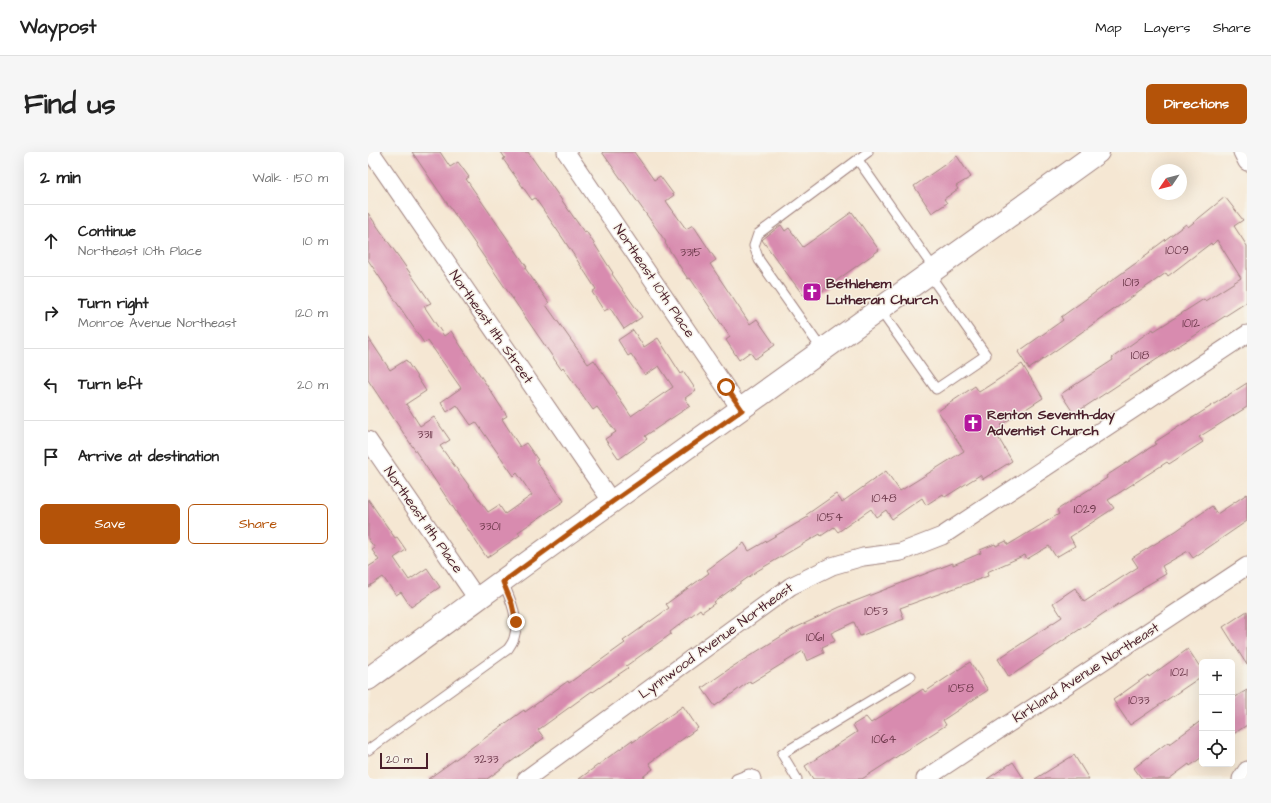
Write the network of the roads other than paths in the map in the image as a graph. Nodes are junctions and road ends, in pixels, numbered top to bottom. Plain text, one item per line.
1 (371, 152) edge
2 (566, 152) edge
3 (868, 152) edge
4 (1098, 152) edge
5 (1242, 152) edge
6 (858, 160) junction
7 (1247, 162) edge
8 (932, 272) junction
9 (880, 310) junction
10 (1247, 334) edge
11 (823, 351) junction
12 (742, 410) junction
13 (368, 440) edge
14 (612, 502) junction
15 (1247, 566) edge
16 (503, 582) junction
17 (478, 600) junction
18 (911, 676) dead end
19 (368, 679) edge
20 (368, 750) edge
21 (1247, 770) edge
22 (526, 779) edge
23 (736, 779) edge
24 (756, 779) edge
25 (797, 779) edge
26 (925, 779) edge
27 (1241, 779) edge

1 - 14 street, Northeast 11th Street
2 - 12 street, Northeast 10th Place
3 - 6 lane
4 - 8 street
5 - 7 street
6 - 8 lane
6 - 11 lane
8 - 9 street
8 - 9 lane
9 - 11 street
10 - 22 street, Lynnwood Avenue Northeast
11 - 12 street
12 - 14 street
13 - 17 street, Northeast 11th Place
14 - 16 street
15 - 26 street, Kirkland Avenue Northeast
16 - 17 street
16 - 20 lane
17 - 19 street
18 - 25 lane
21 - 27 street
23 - 24 lane

